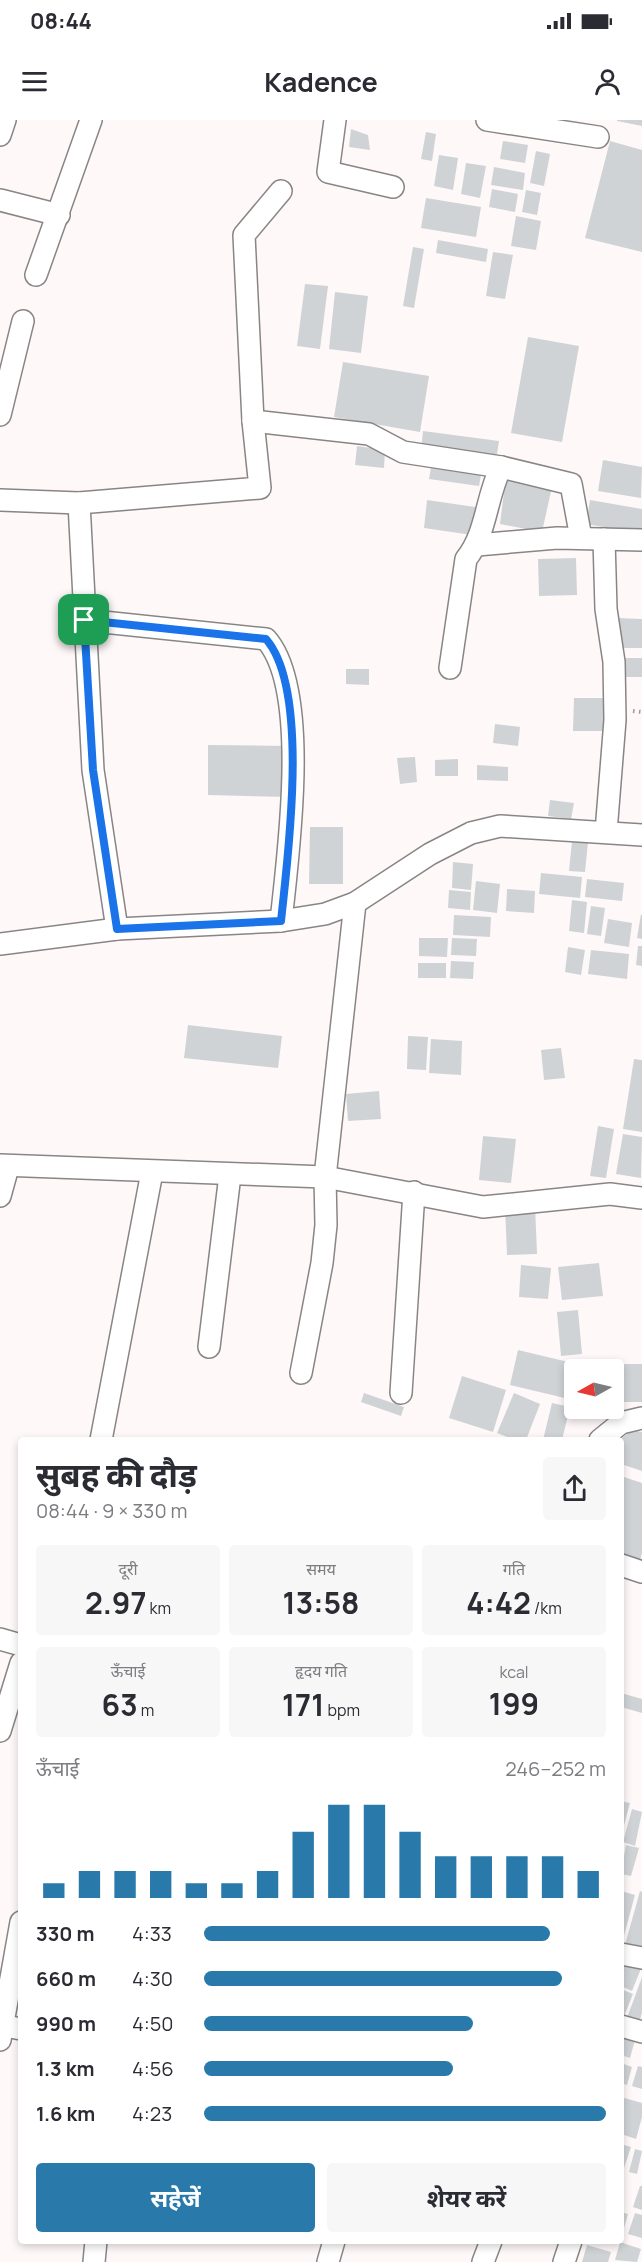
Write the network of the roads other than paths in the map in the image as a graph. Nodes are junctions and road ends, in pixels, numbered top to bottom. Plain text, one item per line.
1 (5, 120) edge
2 (92, 120) edge
3 (335, 120) edge
4 (487, 120) edge
5 (0, 135) edge
6 (598, 137) dead end
7 (393, 187) dead end
8 (281, 191) dead end
9 (0, 200) edge
10 (59, 215) junction
11 (36, 275) dead end
12 (23, 321) dead end
13 (0, 415) edge
14 (253, 421) junction
15 (501, 467) junction
16 (0, 500) edge
17 (79, 503) junction
18 (581, 538) junction
19 (604, 539) junction
20 (642, 540) edge
21 (477, 545) junction
22 (84, 620) junction
23 (450, 668) dead end
24 (606, 831) junction
25 (642, 835) edge
26 (354, 903) junction
27 (281, 921) junction
28 (117, 929) junction
29 (0, 944) edge
30 (4, 1166) edge
31 (152, 1172) junction
32 (230, 1174) junction
33 (325, 1178) junction
34 (414, 1192) junction
35 (0, 1196) edge
36 (642, 1198) edge
37 (209, 1347) dead end
38 (301, 1372) dead end
39 (401, 1393) dead end
40 (642, 1418) edge
41 (102, 1437) edge
42 (604, 1437) edge
43 (624, 1566) edge
44 (642, 1572) edge
45 (0, 1639) edge
46 (18, 1644) edge
47 (18, 1673) edge
48 (0, 1731) edge
49 (18, 1944) edge
50 (624, 1955) edge
51 (642, 1958) edge
52 (624, 2027) edge
53 (6, 2030) edge
54 (642, 2032) edge
55 (96, 2244) edge
56 (333, 2244) edge
57 (490, 2244) edge
58 (570, 2244) edge
59 (93, 2262) edge
60 (328, 2262) edge
61 (483, 2262) edge
62 (564, 2262) edge

1 - 5 street
2 - 10 street
3 - 7 street
4 - 6 street
8 - 14 street
9 - 10 street
10 - 11 street
12 - 13 street
14 - 15 street
14 - 17 street
15 - 18 street
15 - 21 street
16 - 17 street
17 - 22 street
18 - 19 street
18 - 21 street
19 - 20 street
19 - 24 street
21 - 23 street
22 - 27 street
22 - 28 street
24 - 25 street
24 - 26 street
26 - 27 street
26 - 33 street
27 - 28 street
28 - 29 street
30 - 31 street
30 - 35 street
31 - 32 street
31 - 41 street
32 - 33 street
32 - 37 street
33 - 34 street
33 - 38 street
34 - 36 street
34 - 39 street
40 - 42 street
43 - 44 street
45 - 46 street
47 - 48 street
49 - 53 street
50 - 51 street
52 - 54 street
55 - 59 street
56 - 60 street
57 - 61 street
58 - 62 street

